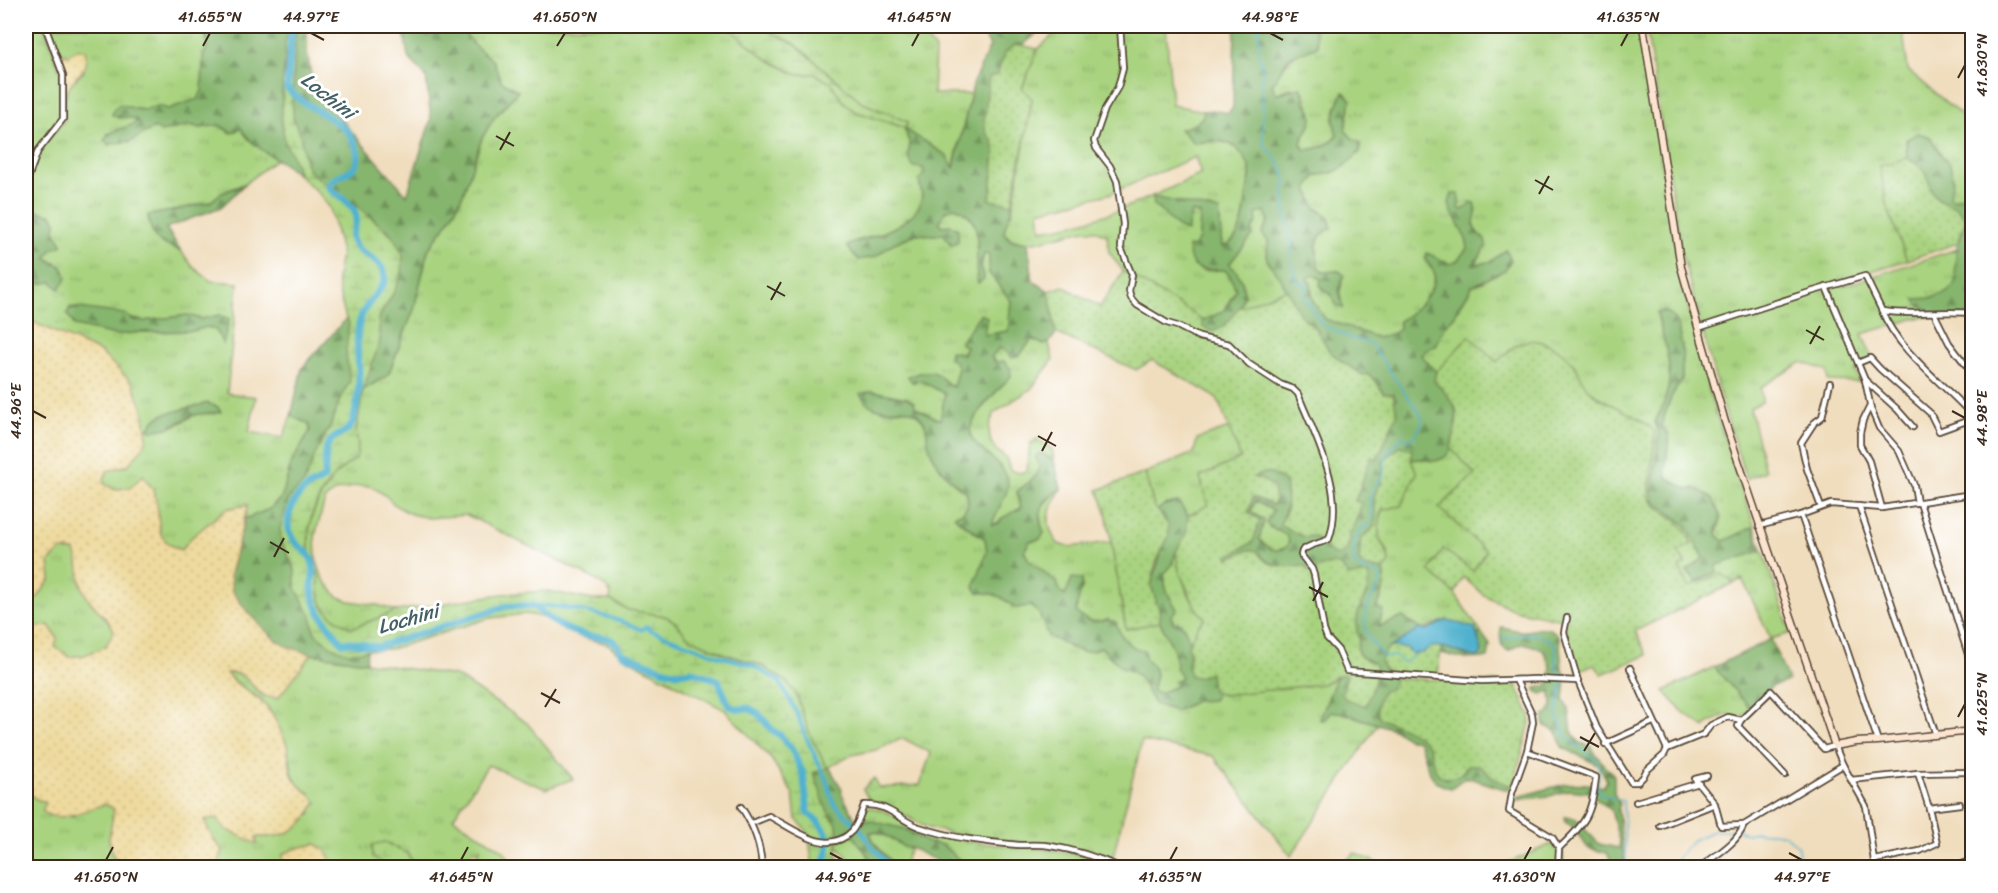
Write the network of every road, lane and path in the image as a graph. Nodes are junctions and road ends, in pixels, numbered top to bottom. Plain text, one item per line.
1 (45, 26) edge
2 (1120, 26) edge
3 (1643, 26) edge
4 (26, 183) edge
5 (1826, 287) junction
6 (1882, 311) junction
7 (1934, 313) junction
8 (1972, 313) edge
9 (1698, 328) junction
10 (1858, 363) junction
11 (1972, 374) edge
12 (1865, 380) junction
13 (1830, 382) dead end
14 (1870, 405) junction
15 (1972, 417) edge
16 (1913, 427) dead end
17 (1972, 494) edge
18 (1919, 503) junction
19 (1859, 506) junction
20 (1821, 507) junction
21 (1882, 508) junction
22 (1801, 516) junction
23 (1759, 526) junction
24 (1567, 618) dead end
25 (1972, 667) edge
26 (1630, 668) dead end
27 (1516, 680) junction
28 (1578, 681) junction
29 (1741, 720) junction
30 (1653, 722) junction
31 (1972, 731) edge
32 (1936, 735) junction
33 (1878, 741) junction
34 (1605, 744) junction
35 (1835, 746) junction
36 (1667, 749) junction
37 (1527, 751) junction
38 (1843, 765) junction
39 (1972, 769) edge
40 (1918, 773) junction
41 (1707, 776) dead end
42 (1785, 776) dead end
43 (1851, 780) junction
44 (1699, 783) junction
45 (1636, 802) dead end
46 (1715, 804) junction
47 (1960, 804) dead end
48 (741, 807) dead end
49 (1929, 808) junction
50 (752, 823) junction
51 (1744, 825) junction
52 (1660, 826) dead end
53 (1558, 848) junction
54 (1875, 860) junction
55 (1972, 860) edge
56 (762, 867) edge
57 (1122, 867) edge
58 (1558, 867) edge
59 (1700, 867) edge
60 (1875, 867) edge
61 (1955, 867) edge

1 - 4 street
2 - 27 street
3 - 9 street
5 - 6 street
5 - 9 street
5 - 10 street
6 - 7 street
6 - 15 street
7 - 8 street
7 - 11 street
9 - 23 street
10 - 12 street
10 - 15 street
12 - 14 street
12 - 16 street
13 - 20 street
14 - 18 street
14 - 21 street
17 - 18 street
18 - 21 street
18 - 25 street
19 - 20 street
19 - 21 street
19 - 32 street
20 - 22 street
22 - 23 street
22 - 33 street
23 - 35 street
24 - 28 street
26 - 30 street
27 - 28 street
27 - 37 street
28 - 34 street
29 - 35 street
29 - 36 street
29 - 42 street
30 - 34 street
30 - 36 street
31 - 32 street
32 - 33 street
33 - 35 street
34 - 36 street
35 - 38 street
37 - 53 street
37 - 53 street
38 - 43 street
38 - 51 street
39 - 40 street
40 - 43 street
40 - 49 street
41 - 44 street
43 - 54 street
44 - 45 street
44 - 46 street
46 - 51 street
46 - 52 street
47 - 49 street
48 - 50 street
49 - 54 street
50 - 56 street
50 - 57 street
51 - 59 street
53 - 58 street
54 - 60 street
55 - 61 street

